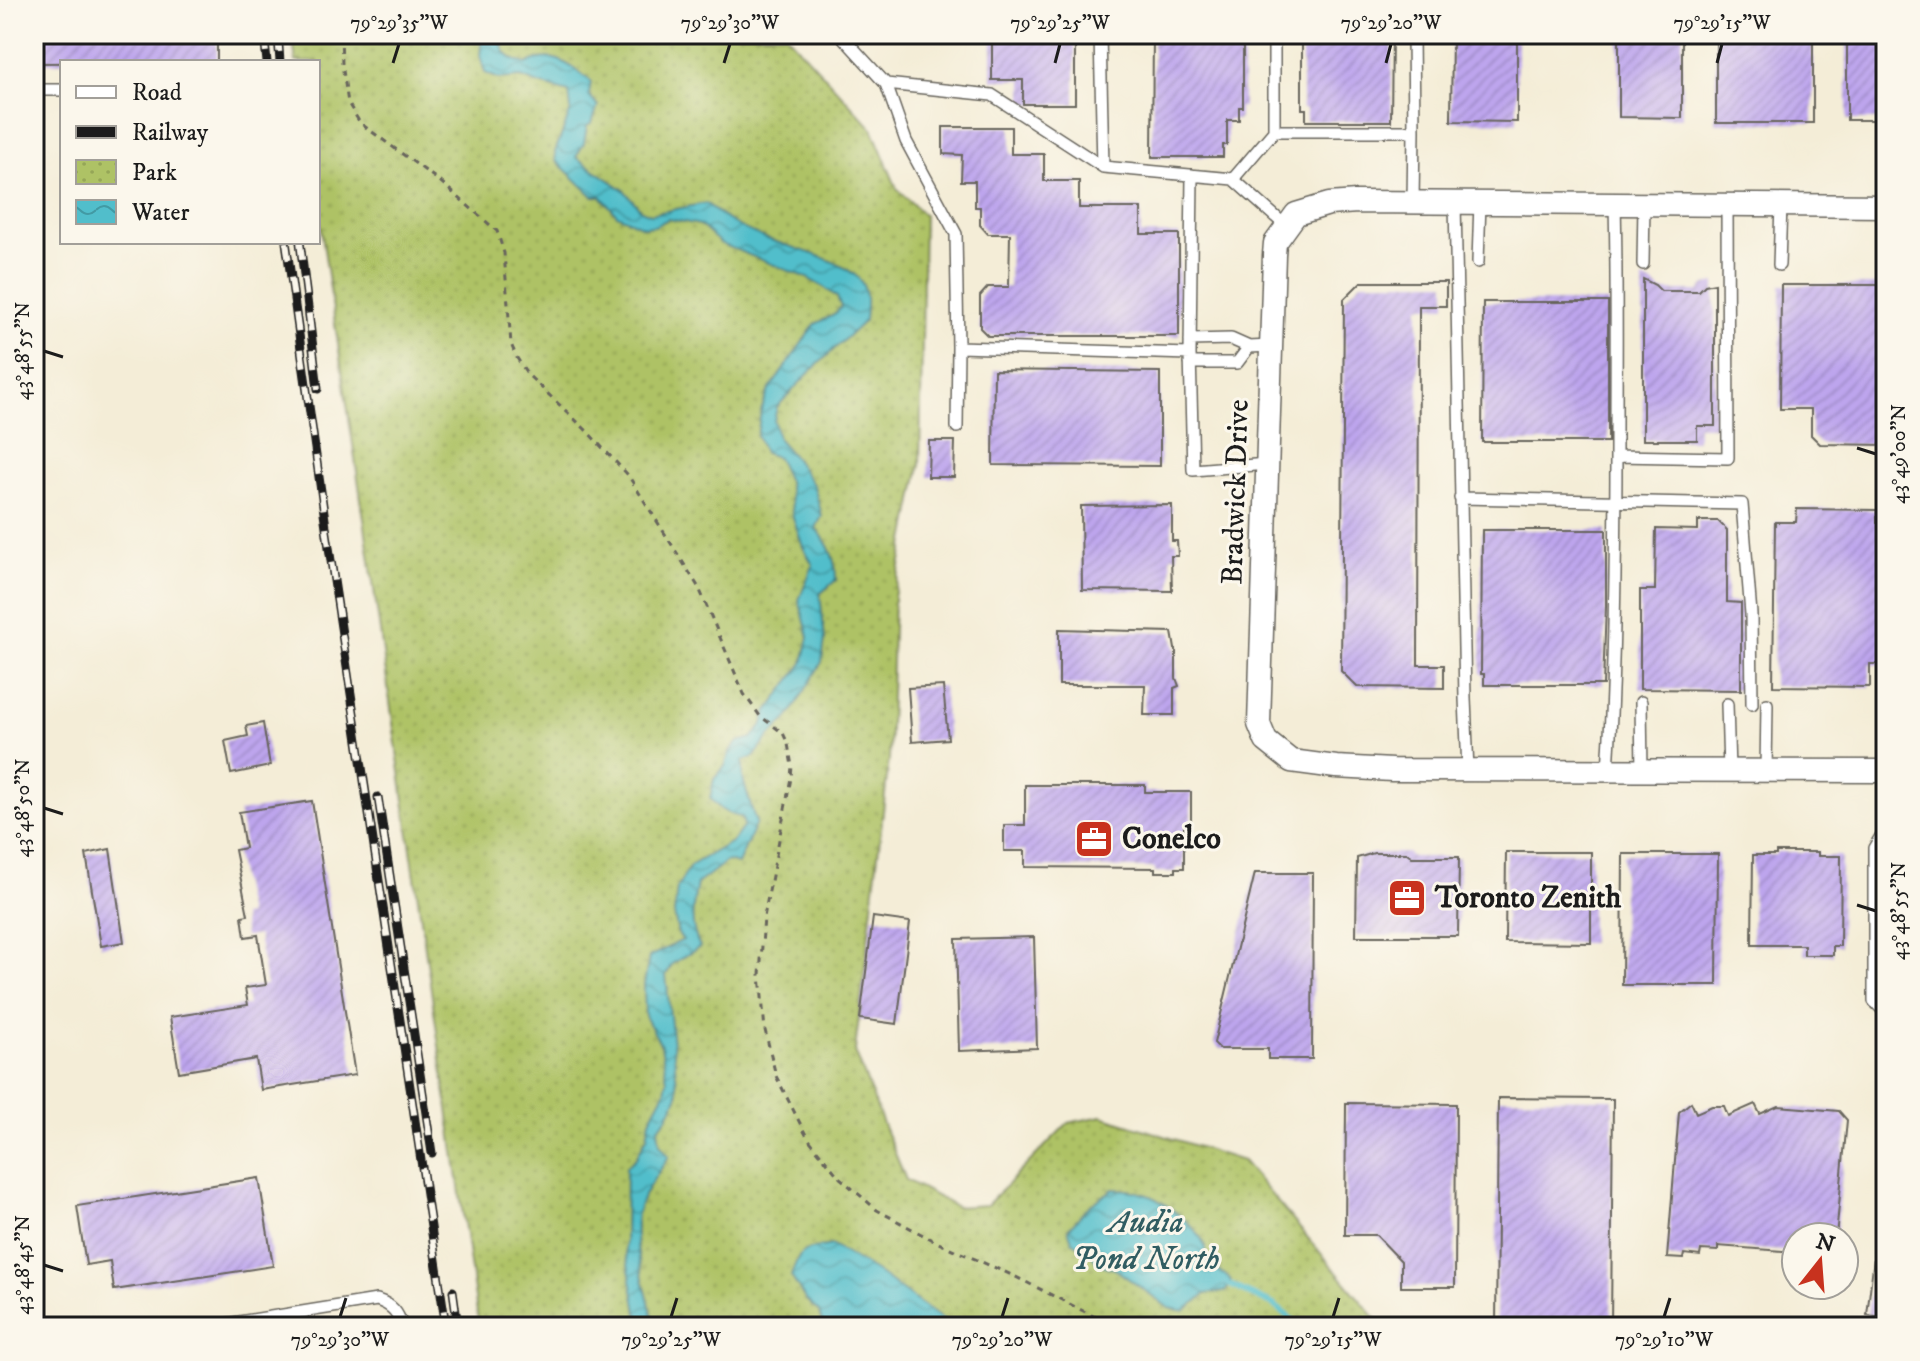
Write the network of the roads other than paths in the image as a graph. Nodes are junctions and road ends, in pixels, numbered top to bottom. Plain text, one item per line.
1 (840, 34) edge
2 (1100, 34) edge
3 (1274, 34) edge
4 (1413, 34) edge
5 (886, 84) junction
6 (34, 90) edge
7 (60, 90) edge
8 (1274, 131) junction
9 (1414, 131) junction
10 (1103, 167) junction
11 (1192, 175) junction
12 (1233, 179) junction
13 (1413, 202) junction
14 (1455, 202) junction
15 (1480, 202) junction
16 (1615, 204) junction
17 (1644, 204) junction
18 (1727, 205) junction
19 (1781, 205) junction
20 (1886, 206) edge
21 (1286, 226) junction
22 (1478, 262) dead end
23 (1643, 264) dead end
24 (1779, 265) dead end
25 (1190, 340) junction
26 (1260, 346) junction
27 (958, 347) junction
28 (1190, 359) junction
29 (957, 427) dead end
30 (1616, 456) junction
31 (1267, 464) junction
32 (1460, 498) junction
33 (1616, 502) junction
34 (1641, 702) dead end
35 (1727, 704) dead end
36 (1752, 704) dead end
37 (1767, 704) dead end
38 (1468, 771) junction
39 (1729, 771) junction
40 (1766, 771) junction
41 (1886, 771) edge
42 (1608, 772) junction
43 (1642, 772) junction
44 (1886, 828) edge
45 (1886, 1013) edge
46 (207, 1327) edge
47 (402, 1327) edge

1 - 5 lane
2 - 10 lane
3 - 8 lane
4 - 9 lane
5 - 10 lane
5 - 27 lane
6 - 7 lane
8 - 9 lane
8 - 12 lane
9 - 13 lane
10 - 11 lane
11 - 12 lane
11 - 25 lane
12 - 21 lane
13 - 14 street
13 - 21 street
14 - 15 street
14 - 32 lane
15 - 16 street
15 - 22 lane
16 - 17 street
16 - 30 lane
17 - 18 street
17 - 23 lane
18 - 19 street
18 - 30 lane
19 - 20 street
19 - 24 lane
21 - 26 street, Bradwick Drive
25 - 26 lane
25 - 28 lane
26 - 28 lane
26 - 31 street, Bradwick Drive
27 - 28 lane
27 - 29 lane
28 - 31 lane
30 - 33 lane
31 - 38 street, Bradwick Drive
32 - 33 lane
32 - 38 lane
33 - 36 lane
33 - 42 lane
34 - 43 lane
35 - 39 lane
37 - 40 lane
38 - 42 street, Bradwick Drive
39 - 40 street, Bradwick Drive
39 - 43 street, Bradwick Drive
40 - 41 street, Bradwick Drive
42 - 43 street, Bradwick Drive
44 - 45 lane
46 - 47 lane

